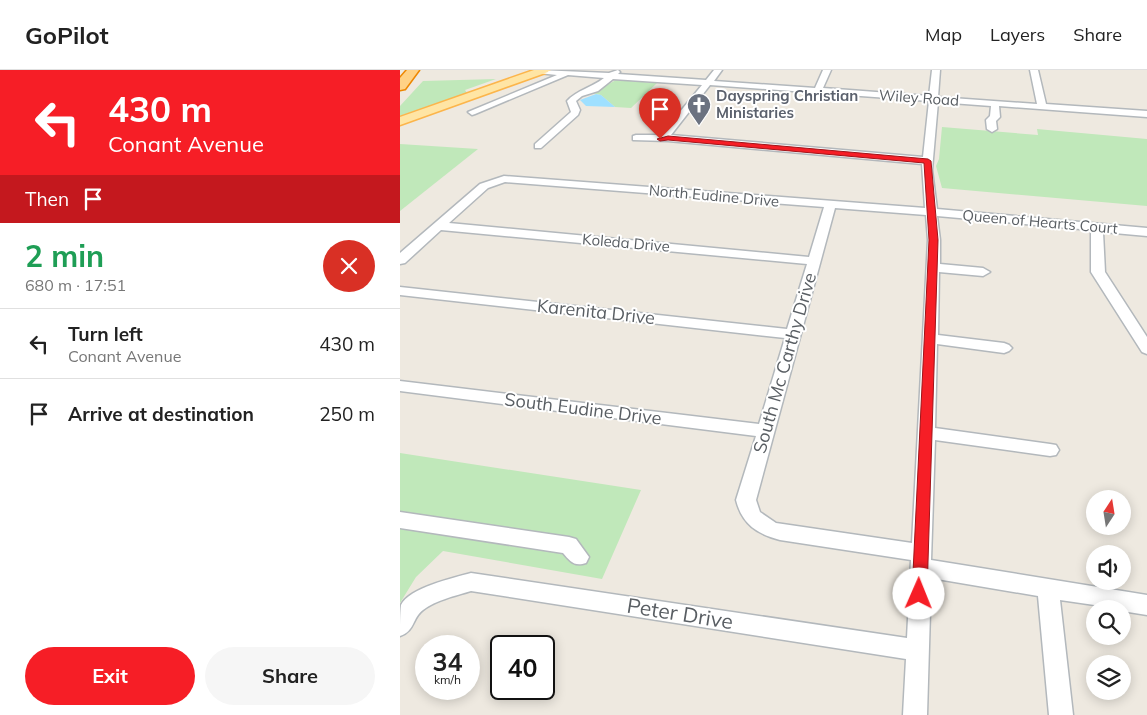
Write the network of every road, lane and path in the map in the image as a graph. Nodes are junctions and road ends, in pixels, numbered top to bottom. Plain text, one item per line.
1 (414, 70) edge
2 (542, 70) edge
3 (619, 70) edge
4 (718, 70) edge
5 (827, 70) edge
6 (936, 70) edge
7 (1034, 70) edge
8 (567, 73) junction
9 (611, 76) junction
10 (707, 83) junction
11 (400, 86) edge
12 (818, 91) junction
13 (933, 99) junction
14 (995, 103) junction
15 (1042, 107) junction
16 (472, 112) dead end
17 (1147, 114) edge
18 (400, 121) edge
19 (992, 129) dead end
20 (636, 138) dead end
21 (668, 138) junction
22 (538, 146) dead end
23 (928, 161) junction
24 (496, 180) joint
25 (830, 205) junction
26 (932, 213) junction
27 (438, 226) junction
28 (1096, 228) junction
29 (1147, 232) edge
30 (400, 260) edge
31 (814, 261) junction
32 (933, 267) junction
33 (983, 272) dead end
34 (400, 291) edge
35 (793, 334) junction
36 (930, 339) junction
37 (1004, 348) dead end
38 (1147, 349) edge
39 (400, 386) edge
40 (766, 431) junction
41 (926, 433) junction
42 (1050, 450) dead end
43 (400, 520) edge
44 (579, 557) dead end
45 (920, 560) junction
46 (1048, 589) junction
47 (1147, 605) edge
48 (400, 626) edge
49 (918, 650) junction
50 (915, 715) edge
51 (1061, 715) edge

1 - 11 highway
2 - 8 street, Wiley Road
2 - 18 main road
3 - 9 street
4 - 10 street
5 - 12 street
6 - 13 street
7 - 15 street
8 - 9 street, Wiley Road
8 - 16 street
9 - 10 street, Wiley Road
9 - 22 street
10 - 12 street, Wiley Road
10 - 21 street
12 - 13 street, Wiley Road
13 - 14 street, Wiley Road
13 - 23 street
14 - 15 street, Wiley Road
14 - 19 street
15 - 17 street, Wiley Road
20 - 21 street
21 - 23 street
23 - 26 street
24 - 25 street, North Eudine Drive
24 - 27 street
25 - 26 street, North Eudine Drive
25 - 31 street, South Mc Carthy Drive
26 - 28 street, Queen of Hearts Court
26 - 32 street
27 - 30 street
27 - 31 street, Koleda Drive
28 - 29 street, Queen of Hearts Court
28 - 38 street
31 - 35 street, South Mc Carthy Drive
32 - 33 street
32 - 36 street
34 - 35 street, Karenita Drive
35 - 40 street, South Mc Carthy Drive
36 - 37 street
36 - 41 street
39 - 40 street, South Eudine Drive
40 - 45 street, South Mc Carthy Drive
41 - 42 street
41 - 45 street
43 - 44 street
45 - 46 street
45 - 49 street
46 - 47 street
46 - 51 street
48 - 49 street, Peter Drive
49 - 50 street

